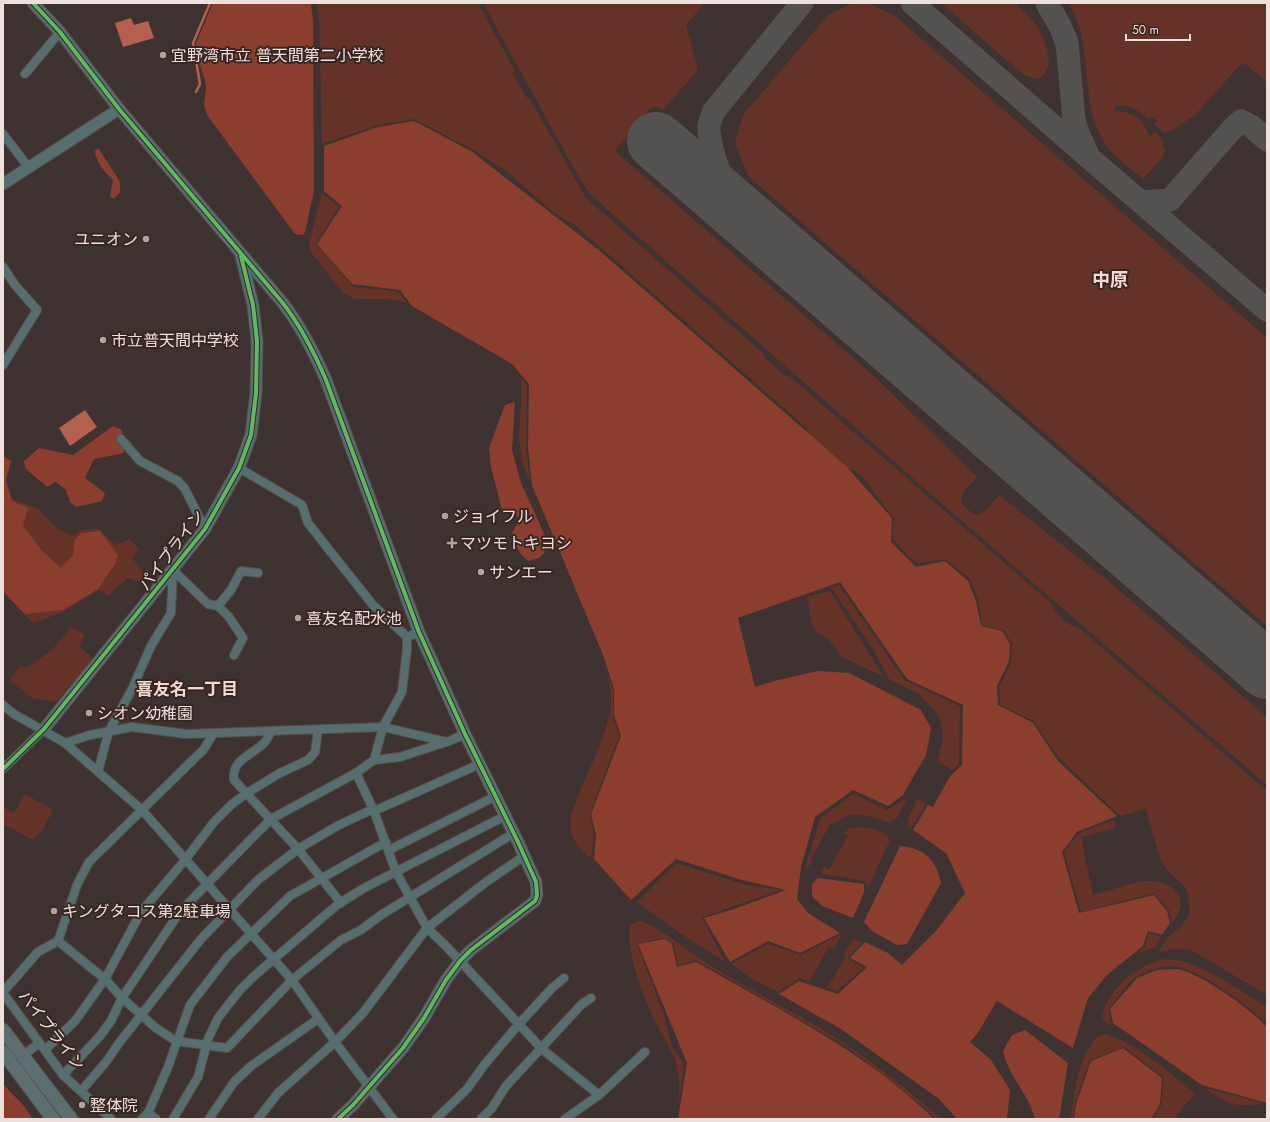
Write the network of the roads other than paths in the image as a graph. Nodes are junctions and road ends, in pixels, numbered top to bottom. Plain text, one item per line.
1 (33, 3) edge
2 (60, 32) junction
3 (25, 74) dead end
4 (119, 109) junction
5 (3, 134) edge
6 (29, 168) junction
7 (3, 184) edge
8 (241, 254) junction
9 (3, 267) edge
10 (3, 365) edge
11 (121, 439) dead end
12 (239, 468) junction
13 (205, 529) junction
14 (173, 570) junction
15 (258, 573) dead end
16 (218, 606) junction
17 (419, 632) junction
18 (407, 637) junction
19 (234, 655) dead end
20 (3, 706) edge
21 (383, 727) junction
22 (44, 729) junction
23 (318, 730) junction
24 (109, 731) junction
25 (271, 732) junction
26 (213, 734) junction
27 (465, 734) junction
28 (447, 742) junction
29 (66, 743) junction
30 (374, 760) junction
31 (480, 764) junction
32 (3, 769) edge
33 (98, 771) junction
34 (356, 773) junction
35 (247, 793) junction
36 (496, 796) junction
37 (142, 810) junction
38 (374, 810) junction
39 (505, 816) junction
40 (271, 819) junction
41 (514, 833) junction
42 (386, 842) junction
43 (298, 849) junction
44 (389, 850) junction
45 (524, 856) junction
46 (185, 860) junction
47 (396, 872) junction
48 (322, 877) junction
49 (206, 884) junction
50 (410, 898) junction
51 (341, 902) junction
52 (230, 909) junction
53 (427, 928) junction
54 (252, 934) junction
55 (58, 941) junction
56 (274, 960) junction
57 (460, 961) junction
58 (564, 978) dead end
59 (105, 979) junction
60 (292, 980) junction
61 (3, 992) edge
62 (122, 998) junction
63 (591, 998) dead end
64 (142, 1014) junction
65 (318, 1019) junction
66 (519, 1024) junction
67 (3, 1030) edge
68 (176, 1041) junction
69 (335, 1042) junction
70 (208, 1045) junction
71 (42, 1046) junction
72 (542, 1049) junction
73 (3, 1052) edge
74 (645, 1052) dead end
75 (23, 1056) junction
76 (63, 1075) junction
77 (368, 1088) junction
78 (81, 1091) junction
79 (599, 1095) junction
80 (148, 1113) junction
81 (54, 1119) edge
82 (71, 1119) edge
83 (111, 1119) edge
84 (142, 1119) edge
85 (156, 1119) edge
86 (173, 1119) edge
87 (209, 1119) edge
88 (258, 1119) edge
89 (338, 1119) edge
90 (393, 1119) edge
91 (436, 1119) edge
92 (481, 1119) edge
93 (565, 1119) edge

1 - 2 street
2 - 3 street
2 - 4 street
4 - 6 street
4 - 8 street
5 - 6 street
6 - 7 street
8 - 12 street, パイプライン
8 - 17 street
9 - 10 street
11 - 13 street
12 - 13 street, パイプライン
12 - 18 street
13 - 14 street, パイプライン
14 - 16 street
14 - 22 street, パイプライン
14 - 24 street
15 - 16 street
16 - 19 street
17 - 18 street
17 - 27 street
18 - 21 street
20 - 22 street
21 - 23 street
21 - 28 street
21 - 30 street
22 - 29 street
22 - 32 street, パイプライン
23 - 25 street
23 - 35 street
24 - 26 street
24 - 29 street
24 - 33 street
25 - 26 street
25 - 35 street
26 - 37 street
27 - 28 street
27 - 31 street
28 - 30 street
29 - 33 street
30 - 34 street
31 - 36 street
31 - 38 street
33 - 37 street
34 - 38 street
34 - 40 street
35 - 40 street
35 - 46 street
36 - 39 street
36 - 44 street
37 - 46 street
37 - 55 street
38 - 42 street
38 - 43 street
39 - 41 street
39 - 47 street
40 - 43 street
40 - 49 street
41 - 45 street
41 - 50 street
42 - 44 street
42 - 48 street
43 - 48 street
43 - 52 street
44 - 47 street
45 - 53 street
45 - 57 street
46 - 49 street
46 - 59 street
47 - 50 street
47 - 51 street
48 - 51 street
48 - 54 street
49 - 52 street
49 - 62 street
50 - 53 street
50 - 60 street
51 - 56 street
52 - 54 street
52 - 64 street
53 - 57 street
53 - 69 street
54 - 56 street
54 - 68 street
55 - 59 street
55 - 61 street
56 - 60 street
56 - 70 street
57 - 66 street
57 - 77 street
58 - 66 street
59 - 62 street
59 - 71 street
60 - 65 street
60 - 70 street
61 - 71 street, パイプライン
62 - 64 street
62 - 76 street
63 - 72 street
64 - 68 street
64 - 78 street
65 - 69 street
65 - 87 street
66 - 72 street
66 - 91 street
67 - 75 main road
68 - 70 street
68 - 80 street
69 - 77 street
69 - 88 street
70 - 86 street
71 - 75 street
71 - 76 street, パイプライン
72 - 79 street
72 - 92 street
73 - 81 main road
74 - 79 street
75 - 82 main road
76 - 78 street, パイプライン
77 - 89 street
77 - 90 street
78 - 83 street, パイプライン
79 - 93 street
80 - 84 street
80 - 85 street

